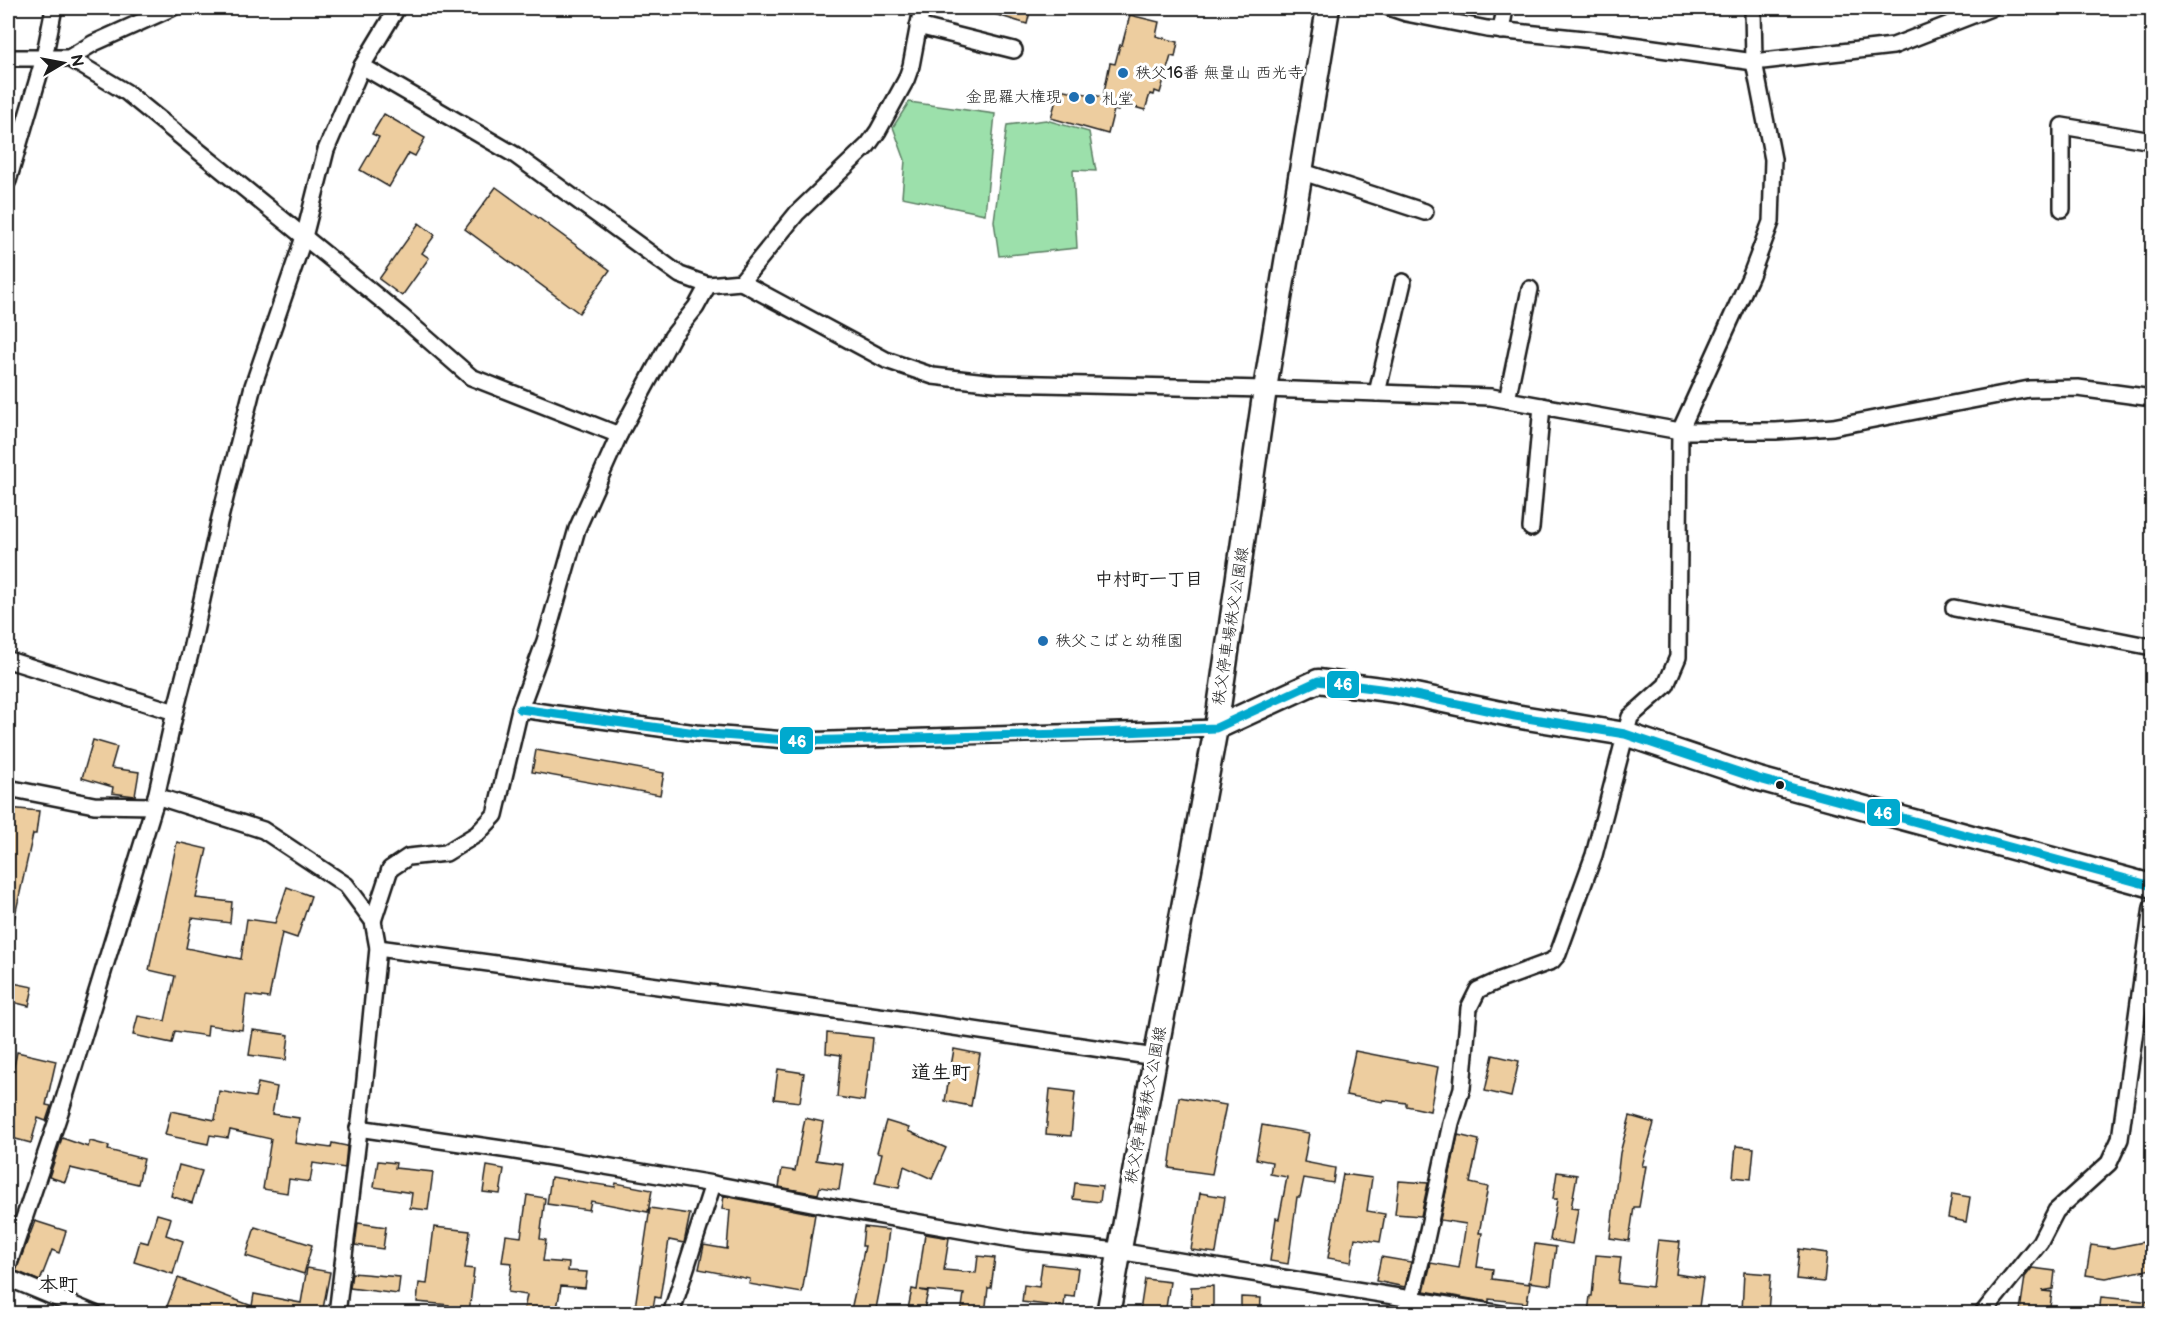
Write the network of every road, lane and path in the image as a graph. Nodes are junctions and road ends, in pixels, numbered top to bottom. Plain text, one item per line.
1 (54, 8) edge
2 (172, 8) edge
3 (397, 8) edge
4 (922, 8) edge
5 (1328, 8) edge
6 (1391, 8) edge
7 (1505, 8) edge
8 (1753, 8) edge
9 (1991, 8) edge
10 (918, 26) junction
11 (1501, 31) junction
12 (1014, 50) dead end
13 (8, 58) edge
14 (44, 58) junction
15 (69, 58) junction
16 (1754, 62) junction
17 (362, 66) junction
18 (2152, 141) edge
19 (1300, 171) junction
20 (8, 181) edge
21 (2062, 209) dead end
22 (1425, 212) dead end
23 (304, 237) junction
24 (741, 282) junction
25 (1402, 282) dead end
26 (708, 285) junction
27 (1530, 289) dead end
28 (1265, 389) junction
29 (1377, 393) junction
30 (2152, 398) edge
31 (1507, 400) junction
32 (1542, 406) junction
33 (1680, 431) junction
34 (619, 435) junction
35 (1531, 528) dead end
36 (1954, 608) dead end
37 (2152, 647) edge
38 (8, 660) edge
39 (520, 709) junction
40 (175, 712) junction
41 (1216, 728) junction
42 (1625, 734) junction
43 (8, 788) edge
44 (155, 801) junction
45 (2152, 886) edge
46 (2152, 907) edge
47 (373, 921) junction
48 (378, 948) junction
49 (1155, 1057) junction
50 (358, 1128) junction
51 (713, 1184) junction
52 (1118, 1251) junction
53 (8, 1266) edge
54 (8, 1278) edge
55 (1411, 1298) junction
56 (342, 1313) edge
57 (95, 1314) edge
58 (671, 1314) edge
59 (1108, 1314) edge
60 (1408, 1314) edge
61 (1503, 1314) edge
62 (1982, 1314) edge

1 - 14 street
2 - 15 street
3 - 17 street
4 - 10 street
5 - 19 main road, 秩父停車場秩父公園線
6 - 11 street
7 - 11 street
8 - 16 street
9 - 16 street
10 - 12 street
10 - 24 street
11 - 16 street
13 - 14 street
14 - 15 street
14 - 20 street
15 - 23 street
16 - 33 street
17 - 23 street
17 - 26 street
18 - 21 street
19 - 22 street
19 - 28 main road, 秩父停車場秩父公園線
23 - 34 street
23 - 40 street
24 - 26 street
24 - 28 street
25 - 29 street
26 - 34 street
27 - 31 street
28 - 29 street
28 - 41 main road, 秩父停車場秩父公園線
29 - 31 street
30 - 33 street
31 - 32 street
32 - 33 street
32 - 35 street
33 - 42 street
34 - 39 street
36 - 37 street
38 - 40 street
39 - 41 street
39 - 47 street
40 - 44 street
41 - 42 main road
41 - 49 main road, 秩父停車場秩父公園線
42 - 45 main road
42 - 55 street
43 - 44 street
44 - 47 street
44 - 53 street
46 - 62 street
47 - 48 street
48 - 49 street
48 - 50 street
49 - 52 main road, 秩父停車場秩父公園線
50 - 51 street
50 - 56 street
51 - 52 street
51 - 58 street
52 - 55 street
52 - 59 main road, 秩父停車場秩父公園線
54 - 57 street
55 - 60 street
55 - 61 street

